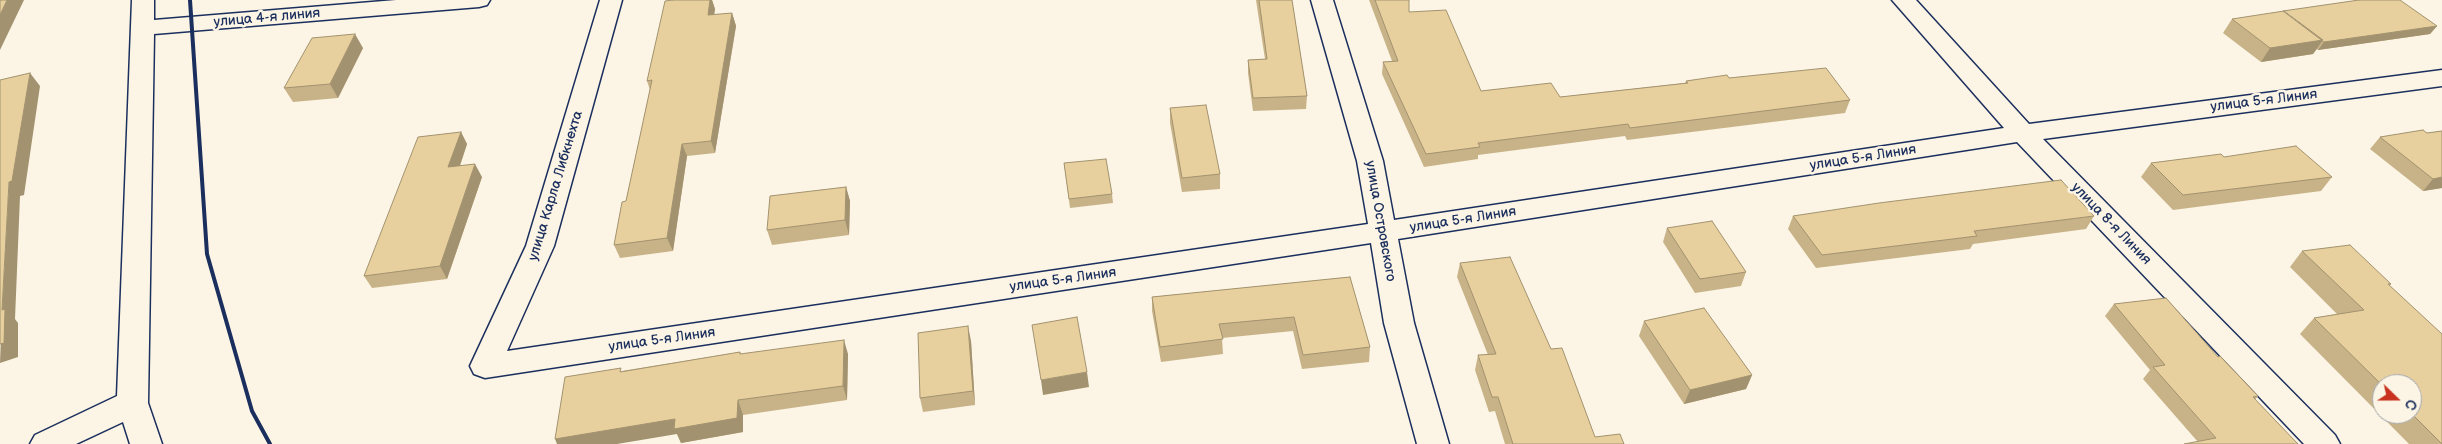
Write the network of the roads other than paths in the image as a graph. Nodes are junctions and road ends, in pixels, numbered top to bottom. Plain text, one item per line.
1 (143, 0) edge
2 (480, 0) edge
3 (612, 0) edge
4 (1322, 0) edge
5 (1903, 0) edge
6 (143, 28) junction
7 (2442, 78) edge
8 (2023, 133) junction
9 (1382, 232) junction
10 (485, 366) joint
11 (132, 403) junction
12 (46, 444) edge
13 (146, 444) edge
14 (1432, 444) edge
15 (2324, 444) edge

1 - 6 street
2 - 6 street, улица 4-я линия
3 - 10 street, улица Карла Либкнехта
4 - 9 street, улица Островского
5 - 8 street, улица 8-я Линия
6 - 11 street
7 - 8 street, улица 5-я Линия
8 - 9 street, улица 5-я Линия
8 - 15 street, улица 8-я Линия
9 - 10 street, улица 5-я Линия
9 - 14 street, улица Островского
11 - 12 street
11 - 13 street

